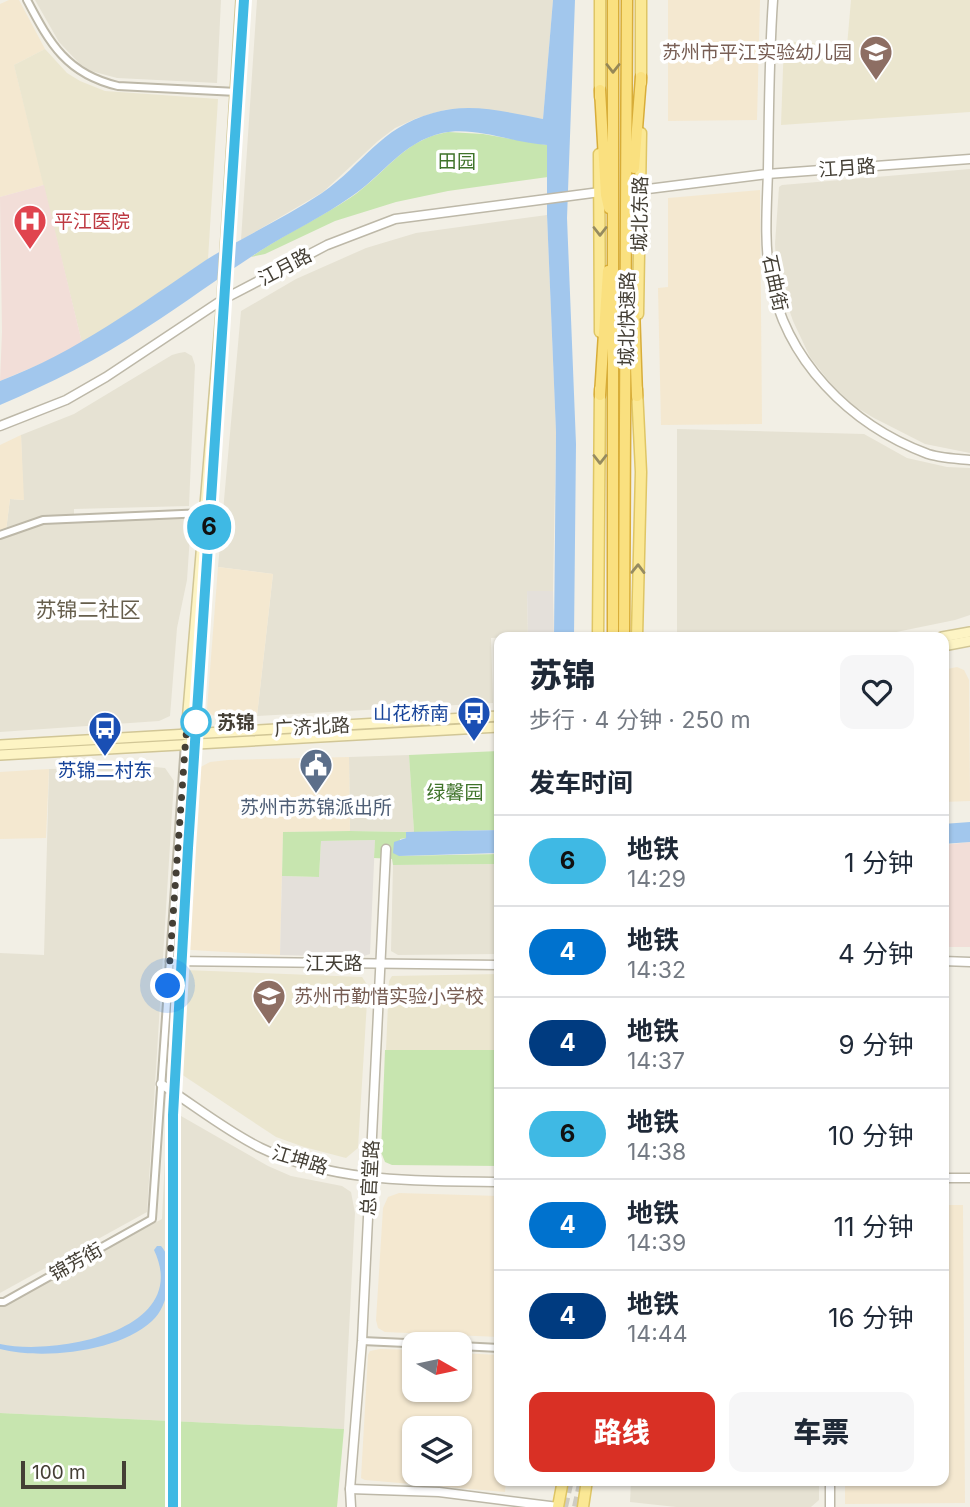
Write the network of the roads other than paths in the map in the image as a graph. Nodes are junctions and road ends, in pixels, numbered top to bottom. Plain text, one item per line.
1 (27, 0) edge
2 (241, 0) edge
3 (600, 0) edge
4 (613, 0) edge
5 (627, 0) edge
6 (641, 0) edge
7 (773, 0) edge
8 (641, 78) junction
9 (600, 90) junction
10 (237, 92) junction
11 (970, 159) edge
12 (768, 174) junction
13 (640, 190) junction
14 (600, 192) junction
15 (628, 227) junction
16 (613, 229) junction
17 (222, 300) junction
18 (600, 395) junction
19 (637, 396) junction
20 (0, 426) edge
21 (970, 460) edge
22 (205, 513) junction
23 (0, 536) edge
24 (598, 632) edge
25 (613, 632) edge
26 (624, 632) edge
27 (637, 632) edge
28 (970, 632) edge
29 (949, 636) edge
30 (970, 641) edge
31 (949, 645) edge
32 (494, 716) edge
33 (494, 727) edge
34 (186, 739) junction
35 (0, 746) edge
36 (0, 755) edge
37 (386, 849) dead end
38 (170, 961) junction
39 (949, 961) edge
40 (970, 962) edge
41 (381, 963) junction
42 (494, 965) edge
43 (161, 1084) junction
44 (369, 1177) junction
45 (949, 1178) edge
46 (970, 1178) edge
47 (494, 1182) edge
48 (0, 1302) edge
49 (362, 1340) junction
50 (402, 1342) edge
51 (472, 1347) edge
52 (494, 1348) edge
53 (562, 1486) edge
54 (586, 1486) edge
55 (830, 1486) edge
56 (350, 1489) junction
57 (351, 1503) edge
58 (558, 1507) edge
59 (583, 1507) edge
60 (830, 1507) edge

1 - 10 street
2 - 10 main road
3 - 9 main road, 城北东路
4 -> 16 highway, 城北快速路
5 - 15 highway, 城北快速路
6 - 8 main road, 城北东路
7 - 12 street, 石曲街
8 - 13 main road, 城北东路
8 - 15 highway
9 - 14 main road, 城北东路
9 - 16 highway
10 - 17 main road
11 - 12 street, 江月路
12 - 13 street, 江月路
12 - 21 street, 石曲街
13 - 19 main road, 城北东路
14 - 17 street, 江月路
14 -> 18 main road, 城北东路
15 - 19 highway
15 - 26 highway, 城北快速路
16 - 18 highway
16 - 25 highway, 城北快速路
17 - 20 street, 江月路
17 - 22 main road
18 -> 24 main road, 城北东路
27 -> 19 main road, 城北东路
22 - 23 street
22 - 34 main road
28 - 29 main road
30 - 31 main road
32 - 34 main road, 广济北路
33 - 34 main road, 广济北路
34 - 35 main road, 广济北路
34 - 36 main road, 广济北路
34 - 38 street
37 - 41 street, 总官堂路
38 - 41 street, 江天路
38 - 43 street
39 - 40 street
41 - 42 street, 江天路
41 - 44 street, 总官堂路
43 - 44 street, 江坤路
43 - 48 street, 锦芳街
44 - 47 street, 江坤路
44 - 49 street, 总官堂路
45 - 46 street
49 - 50 street
49 - 56 street, 总官堂路
51 - 52 street
53 - 58 main road
54 - 59 main road
55 - 60 street
56 - 57 street, 总官堂路
56 - 58 street

